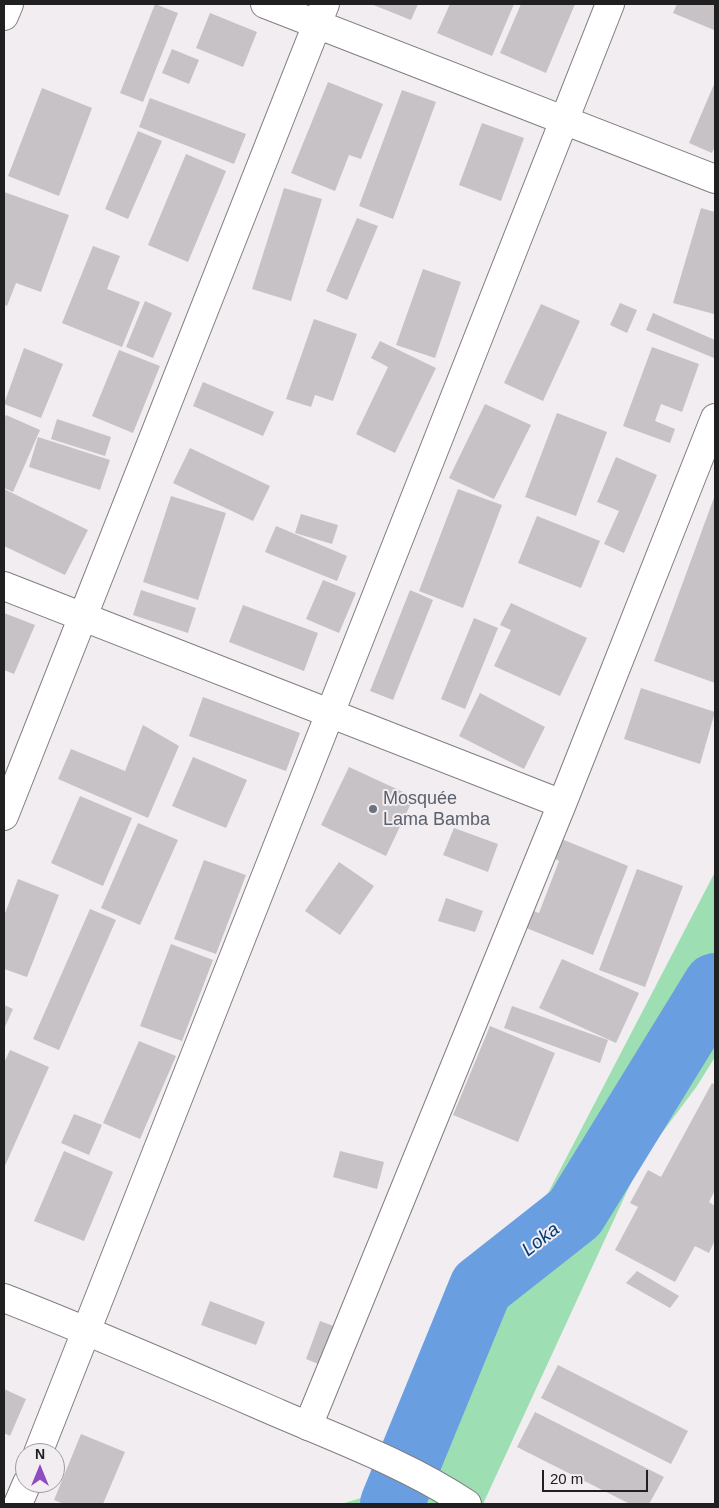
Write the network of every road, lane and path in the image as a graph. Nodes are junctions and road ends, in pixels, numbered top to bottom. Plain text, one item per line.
1 (9, 4) edge
2 (265, 4) edge
3 (610, 4) edge
4 (321, 14) edge
5 (4, 16) edge
6 (564, 121) junction
7 (715, 179) edge
8 (715, 418) edge
9 (4, 586) edge
10 (82, 616) junction
11 (330, 713) junction
12 (562, 804) junction
13 (4, 816) edge
14 (4, 1298) edge
15 (86, 1330) junction
16 (308, 1426) junction
17 (42, 1443) edge
18 (467, 1504) edge

1 - 5 street
2 - 4 street
3 - 6 street
4 - 6 street
4 - 10 street
6 - 7 street
6 - 11 street
8 - 12 street
9 - 10 street
10 - 11 street
10 - 13 street
11 - 12 street
11 - 15 street
12 - 16 street
14 - 15 street
15 - 16 street
15 - 17 street
16 - 18 street

